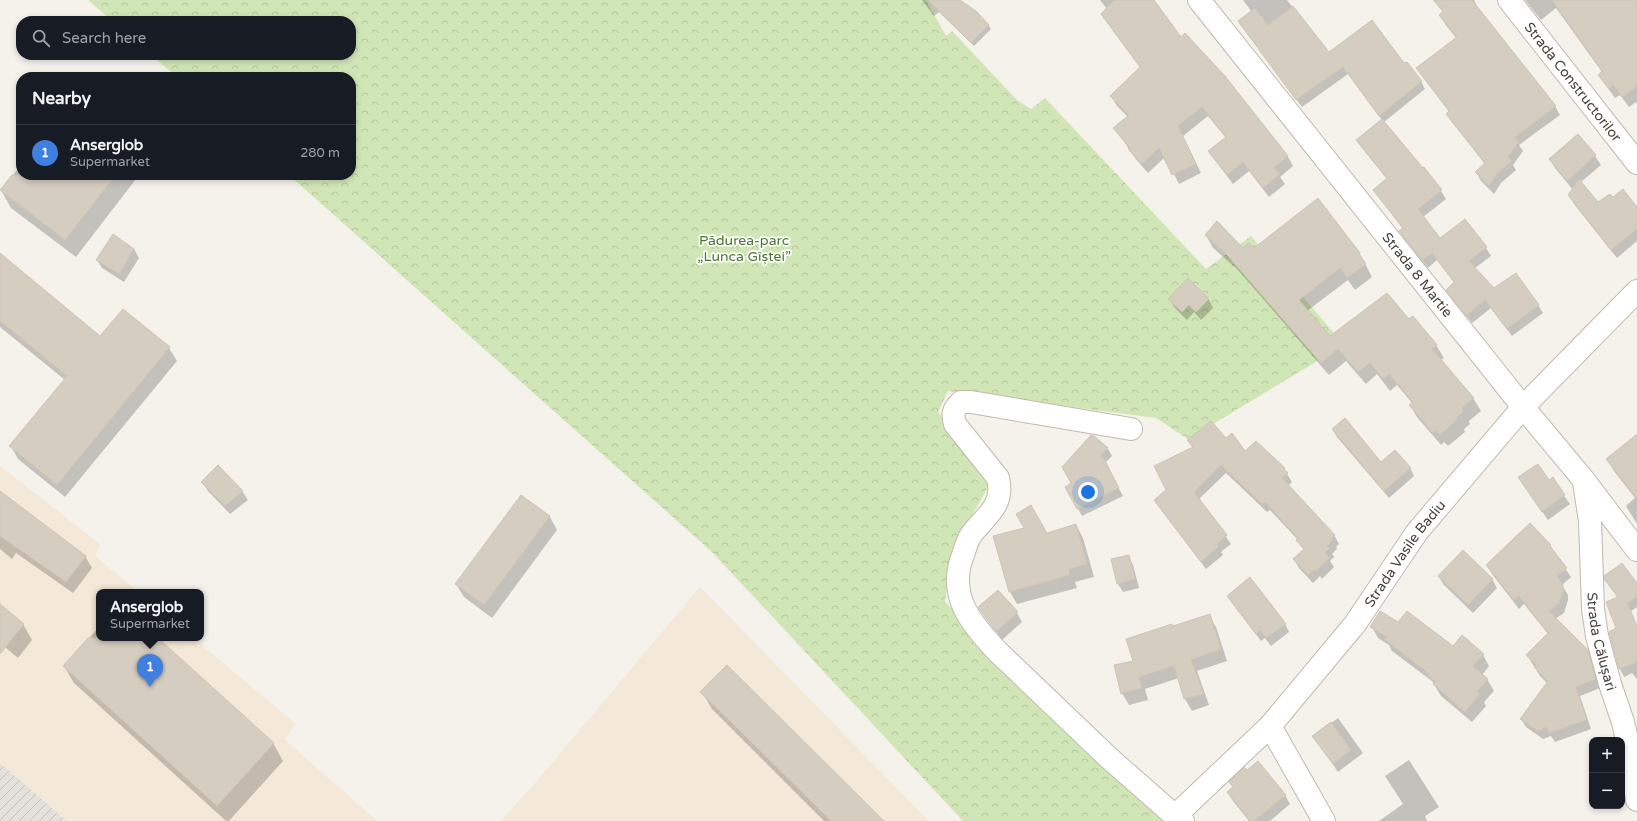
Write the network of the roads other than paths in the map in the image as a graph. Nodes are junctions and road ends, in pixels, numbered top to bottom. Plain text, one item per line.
1 (1199, 0) edge
2 (1509, 0) edge
3 (1637, 163) edge
4 (1637, 291) edge
5 (1523, 407) junction
6 (1131, 429) dead end
7 (1583, 479) junction
8 (1637, 550) edge
9 (1270, 726) junction
10 (1637, 800) edge
11 (1179, 819) edge
12 (1324, 821) edge

1 - 5 street, Strada 8 Martie
2 - 3 street, Strada Constructorilor
4 - 5 street, Strada Vasile Badiu
5 - 7 street, Strada 8 Martie
5 - 9 street, Strada Vasile Badiu
6 - 11 street
7 - 8 street, Strada 8 Martie
7 - 10 street, Strada Călușari
9 - 11 street, Strada Vasile Badiu
9 - 12 street

